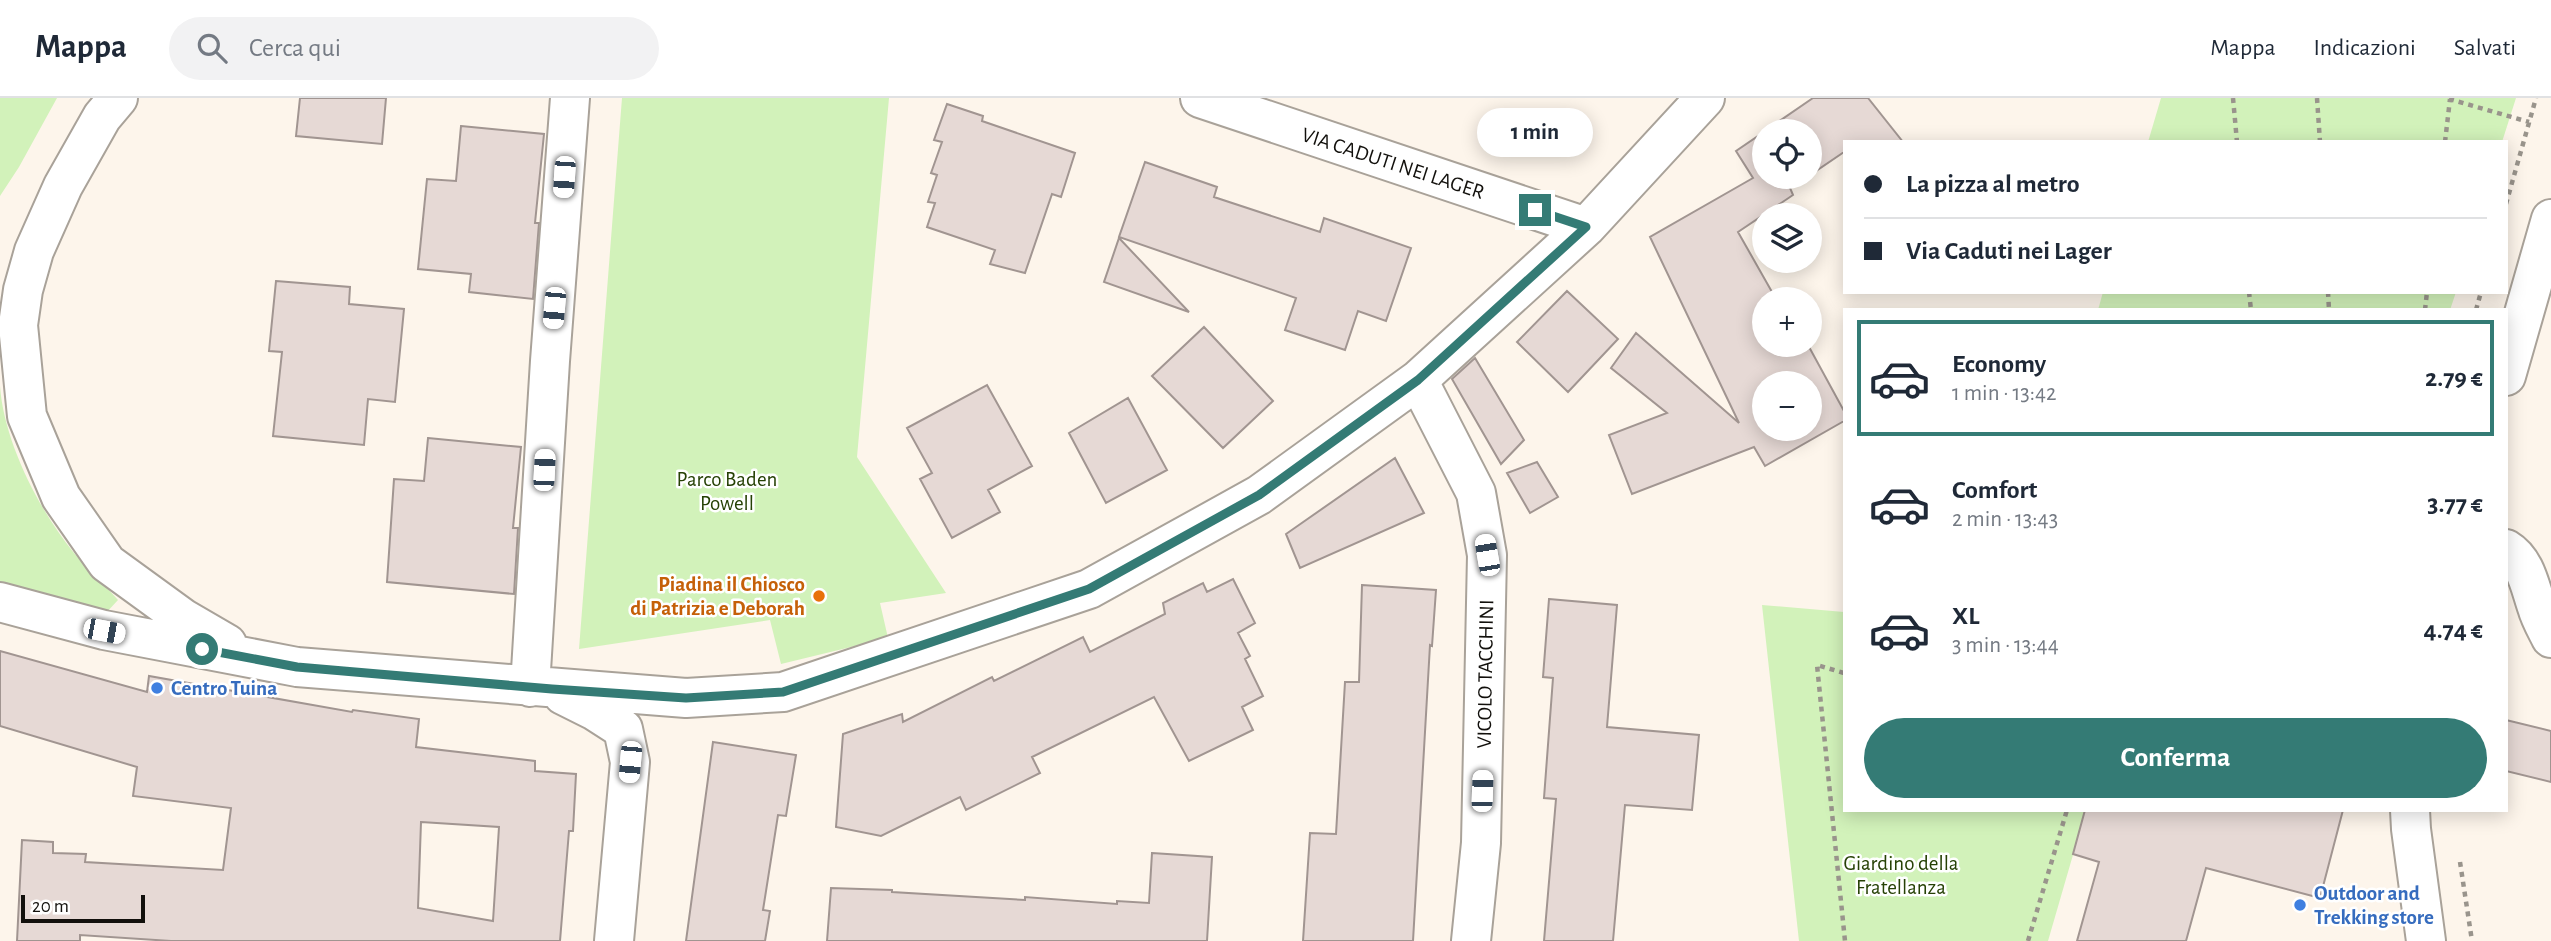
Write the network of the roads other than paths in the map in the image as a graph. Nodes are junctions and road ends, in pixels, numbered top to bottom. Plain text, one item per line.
1 (570, 98) edge
2 (1200, 98) edge
3 (1705, 98) edge
4 (110, 104) edge
5 (2551, 219) edge
6 (1586, 227) junction
7 (34, 251) junction
8 (0, 299) edge
9 (2508, 369) edge
10 (1418, 380) junction
11 (2508, 552) edge
12 (0, 602) edge
13 (2551, 638) edge
14 (251, 658) junction
15 (541, 688) junction
16 (2410, 812) edge
17 (614, 941) edge
18 (1471, 941) edge
19 (2427, 941) edge

1 - 15 street
2 - 6 street, VIA CADUTI NEI LAGER
3 - 6 street
4 - 7 street
5 - 9 street
6 - 10 street
7 - 8 street
7 - 14 street
10 - 15 street
10 - 18 street, VICOLO TACCHINI
11 - 13 street
12 - 14 street
14 - 15 street
15 - 17 street
16 - 19 street

